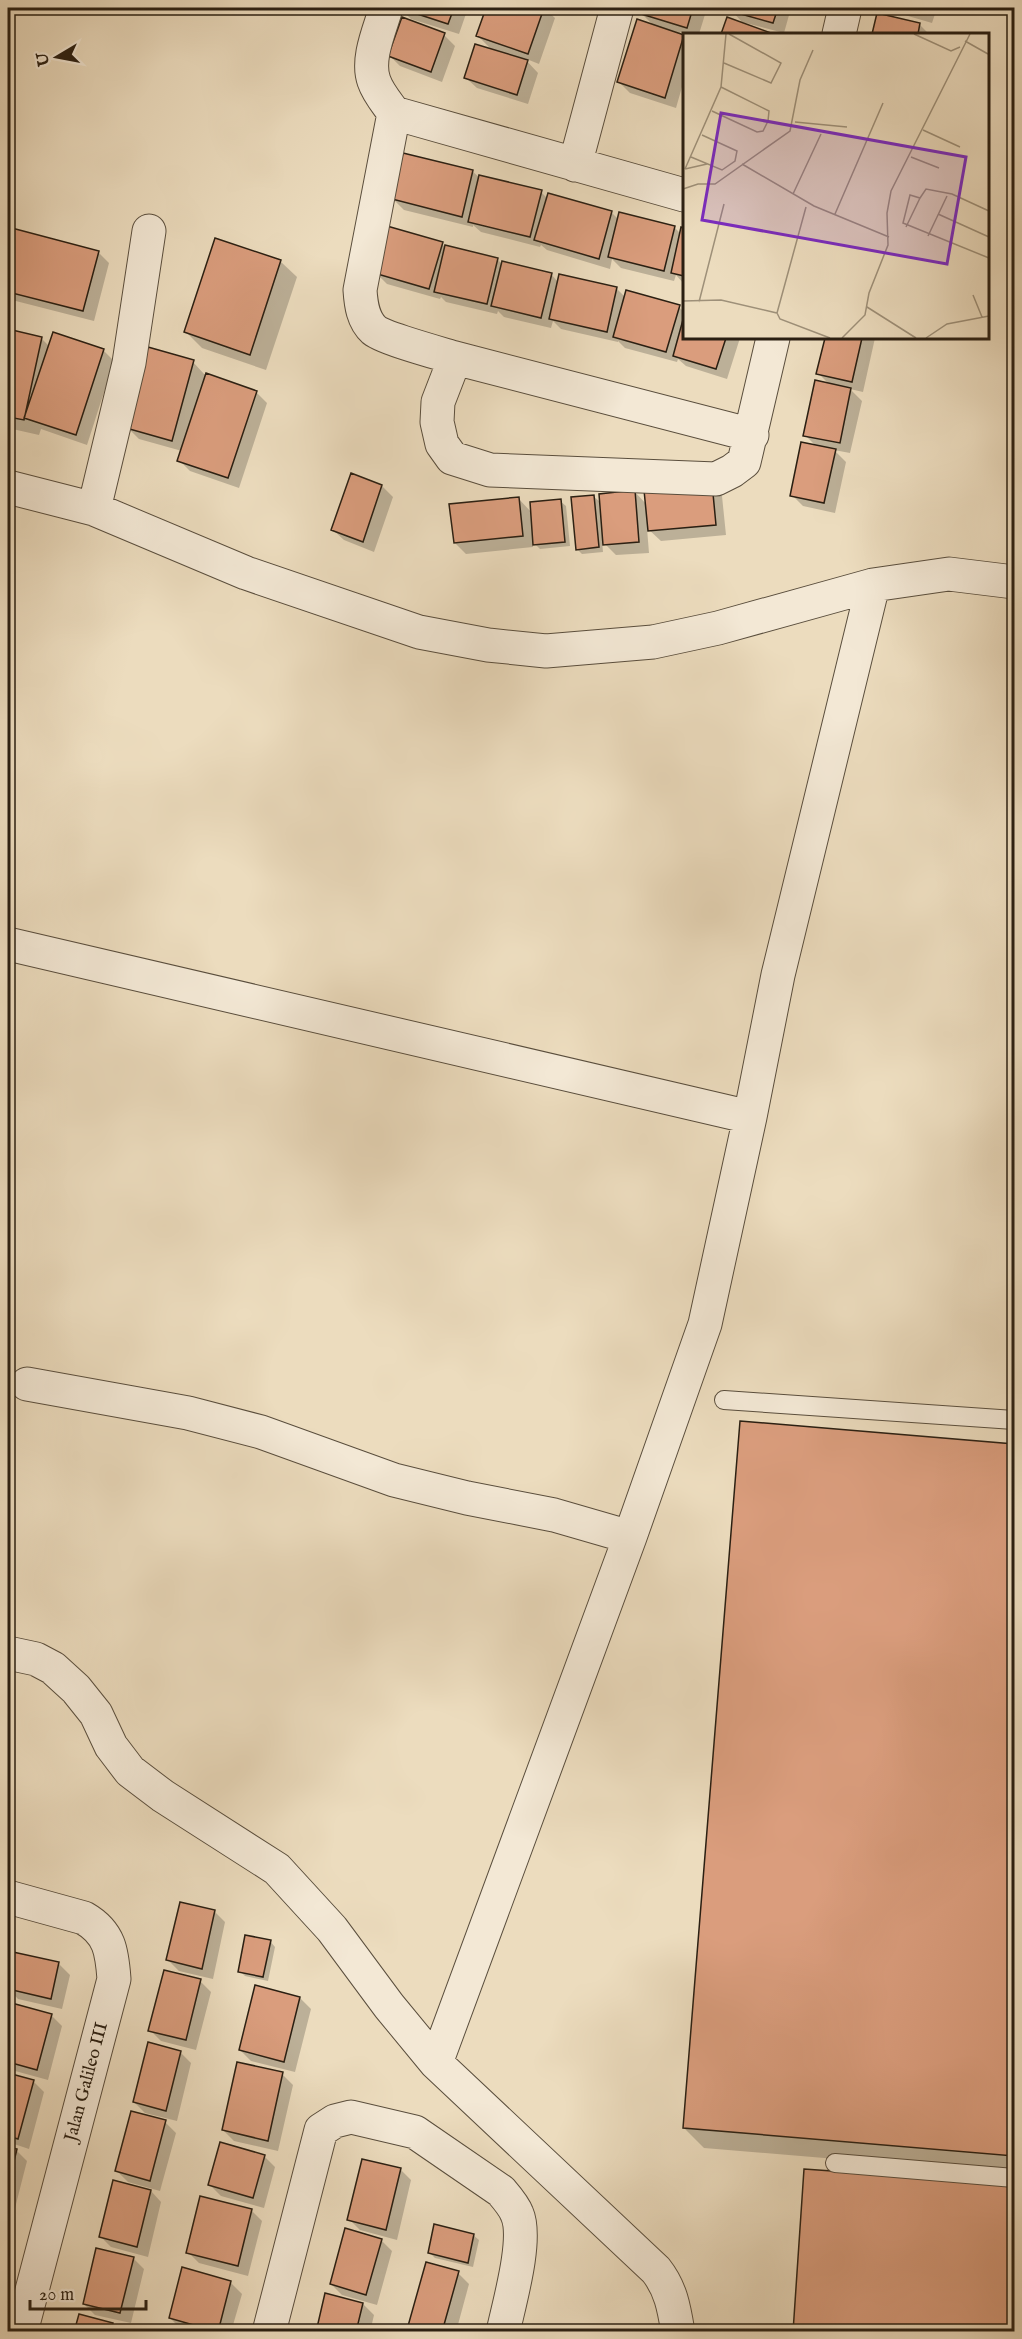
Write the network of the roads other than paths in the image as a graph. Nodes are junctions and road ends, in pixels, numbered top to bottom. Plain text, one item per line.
1 (386, 8) edge
2 (617, 8) edge
3 (845, 8) edge
4 (839, 33) edge
5 (394, 113) junction
6 (575, 165) junction
7 (683, 195) edge
8 (149, 231) dead end
9 (773, 339) edge
10 (455, 358) junction
11 (752, 435) junction
12 (8, 487) edge
13 (94, 509) junction
14 (1014, 582) edge
15 (873, 585) junction
16 (8, 944) edge
17 (750, 1117) junction
18 (27, 1384) dead end
19 (724, 1400) dead end
20 (1014, 1420) edge
21 (630, 1537) junction
22 (8, 1653) edge
23 (8, 1897) edge
24 (436, 2063) junction
25 (835, 2163) dead end
26 (1014, 2178) edge
27 (21, 2331) edge
28 (268, 2331) edge
29 (503, 2331) edge
30 (678, 2331) edge

1 - 5 street
2 - 6 street
3 - 4 street
5 - 6 street
5 - 10 street
6 - 7 street
8 - 13 street
9 - 11 street
10 - 11 street
10 - 11 street
12 - 13 street
13 - 15 street
14 - 15 street
15 - 17 street
16 - 17 street
17 - 21 street
18 - 21 street
19 - 20 lane
21 - 24 street
22 - 24 street
23 - 27 street, Jalan Galileo III
24 - 30 street
25 - 26 lane
28 - 29 street

